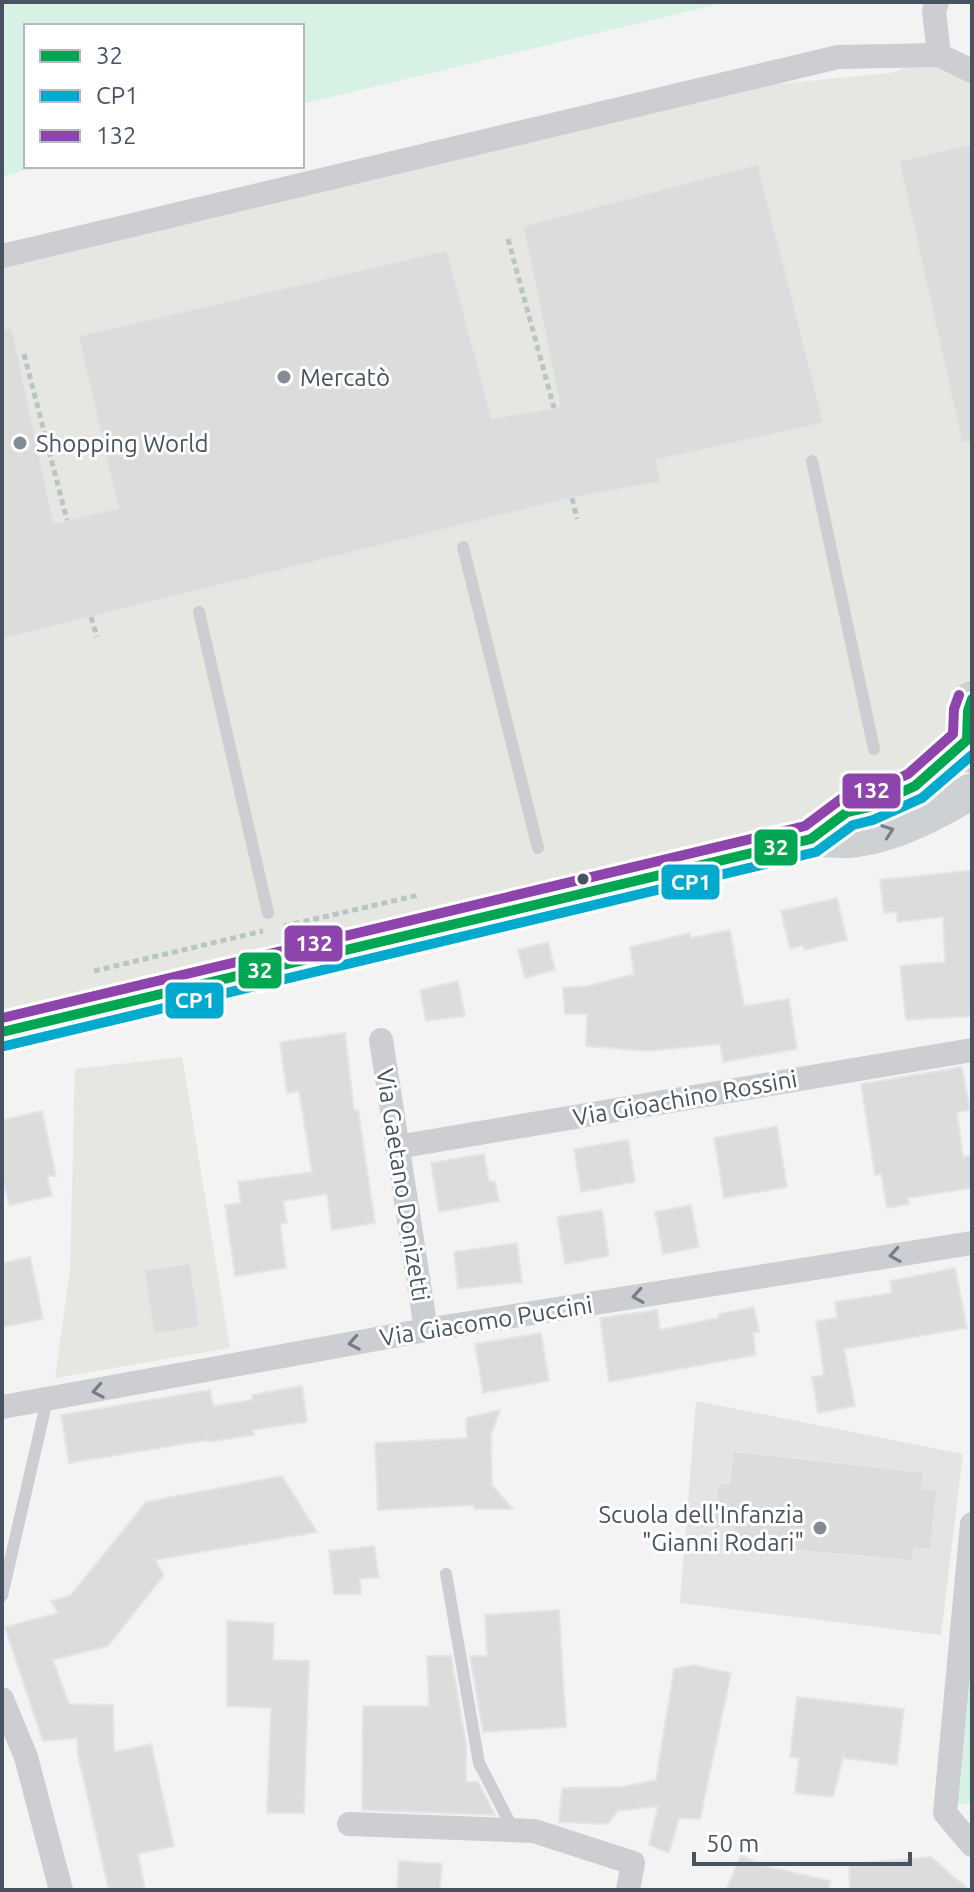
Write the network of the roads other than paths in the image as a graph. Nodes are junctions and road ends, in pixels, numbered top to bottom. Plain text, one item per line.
1 (937, 2) edge
2 (939, 55) junction
3 (972, 71) edge
4 (2, 256) edge
5 (812, 461) dead end
6 (463, 547) dead end
7 (199, 612) dead end
8 (972, 699) edge
9 (970, 747) edge
10 (874, 749) dead end
11 (972, 791) edge
12 (811, 839) junction
13 (538, 848) dead end
14 (268, 913) dead end
15 (2, 1032) edge
16 (381, 1040) dead end
17 (972, 1050) edge
18 (397, 1147) junction
19 (972, 1243) edge
20 (426, 1330) junction
21 (47, 1400) junction
22 (2, 1407) edge
23 (972, 1524) edge
24 (446, 1574) dead end
25 (2, 1596) edge
26 (2, 1699) edge
27 (349, 1824) dead end
28 (514, 1831) junction
29 (972, 1845) edge
30 (61, 1890) edge
31 (628, 1890) edge

1 - 2 street
2 - 3 street
2 - 4 street
5 - 10 lane
6 - 13 lane
7 - 14 lane
8 - 9 main road
9 - 12 main road
12 -> 11 main road
12 - 15 main road
16 - 18 street, Via Gaetano Donizetti
17 - 18 street, Via Gioachino Rossini
18 - 20 street, Via Gaetano Donizetti
19 -> 20 street, Via Giacomo Puccini
20 -> 21 street, Via Giacomo Puccini
21 - 22 street, Via Giacomo Puccini
21 - 25 lane
23 - 29 street
24 - 28 lane
26 - 30 street
27 - 28 street
28 - 31 street

